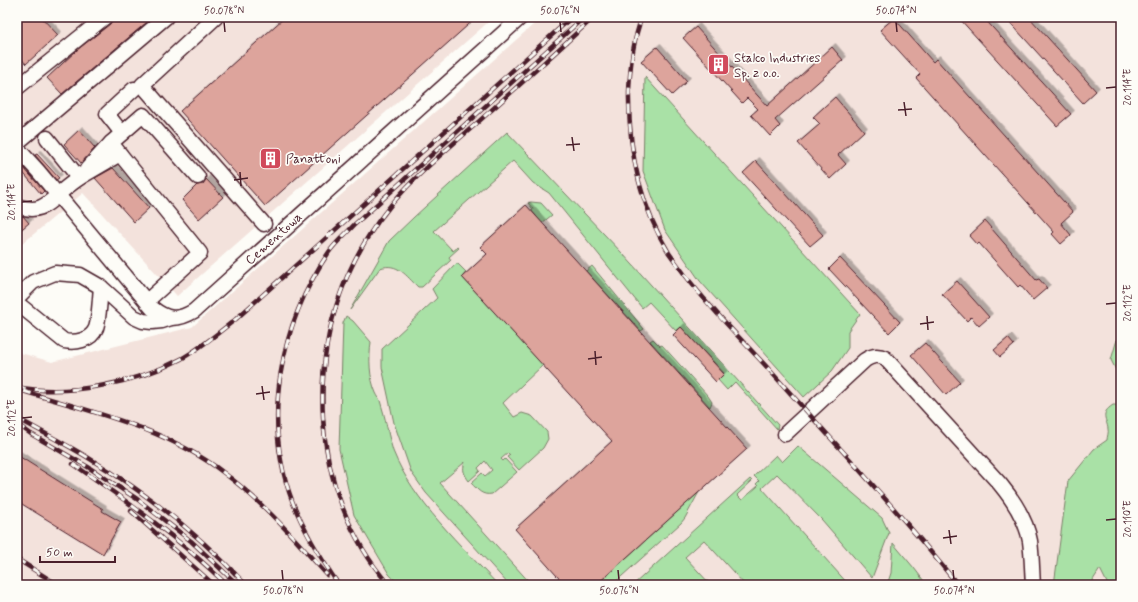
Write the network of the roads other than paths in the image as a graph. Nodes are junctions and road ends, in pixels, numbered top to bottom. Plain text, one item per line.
1 (105, 17) edge
2 (166, 17) edge
3 (216, 17) edge
4 (521, 17) edge
5 (17, 88) edge
6 (134, 89) dead end
7 (122, 133) junction
8 (47, 138) dead end
9 (17, 143) edge
10 (111, 143) junction
11 (17, 148) edge
12 (120, 154) junction
13 (198, 177) dead end
14 (79, 178) junction
15 (58, 195) junction
16 (17, 206) edge
17 (264, 224) dead end
18 (101, 287) junction
19 (17, 298) edge
20 (147, 301) junction
21 (17, 303) edge
22 (171, 318) junction
23 (785, 434) dead end
24 (1033, 585) edge

1 - 5 lane
2 - 9 lane
3 - 17 lane
4 - 22 lane, Cementowa
6 - 7 lane
7 - 10 lane
7 - 13 lane
8 - 14 lane
10 - 12 lane
10 - 14 lane
11 - 15 lane
12 - 14 lane
12 - 20 lane
14 - 15 lane
15 - 16 lane
15 - 20 lane
18 - 19 lane, Cementowa
18 - 21 lane
18 - 22 lane, Cementowa
20 - 22 lane
23 - 24 lane

